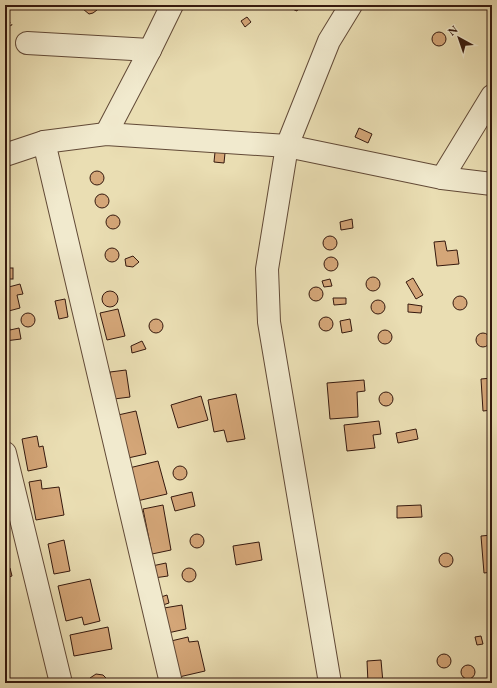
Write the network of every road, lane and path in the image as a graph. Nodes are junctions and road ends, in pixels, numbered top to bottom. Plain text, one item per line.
1 (172, 5) edge
2 (351, 5) edge
3 (27, 43) dead end
4 (150, 50) junction
5 (492, 96) edge
6 (106, 134) junction
7 (44, 142) junction
8 (287, 146) junction
9 (5, 155) edge
10 (442, 178) junction
11 (492, 184) edge
12 (5, 453) edge
13 (61, 683) edge
14 (171, 683) edge
15 (330, 683) edge

1 - 4 street
2 - 8 street
3 - 4 street
4 - 6 street
5 - 10 street
6 - 7 street
6 - 8 street
7 - 9 street
7 - 14 street
8 - 10 street
8 - 15 street
10 - 11 street
12 - 13 street

